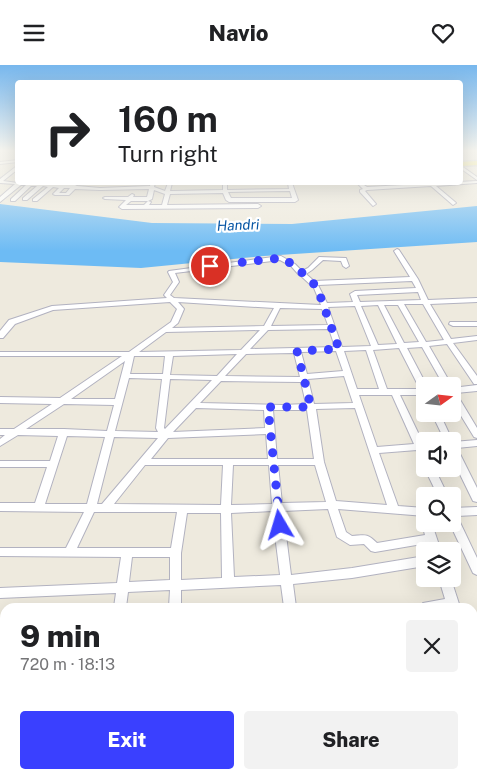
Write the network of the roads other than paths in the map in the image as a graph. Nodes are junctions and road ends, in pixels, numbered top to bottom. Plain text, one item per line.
1 (17, 185) edge
2 (29, 185) edge
3 (42, 185) edge
4 (53, 185) edge
5 (57, 185) edge
6 (64, 185) edge
7 (77, 185) edge
8 (88, 185) edge
9 (103, 185) edge
10 (135, 185) edge
11 (153, 185) edge
12 (170, 185) edge
13 (182, 185) edge
14 (225, 185) edge
15 (291, 185) edge
16 (361, 185) edge
17 (417, 185) edge
18 (431, 185) edge
19 (62, 187) junction
20 (73, 188) junction
21 (85, 189) junction
22 (100, 189) junction
23 (112, 189) junction
24 (366, 189) junction
25 (292, 190) junction
26 (225, 191) junction
27 (168, 192) junction
28 (182, 192) junction
29 (105, 198) junction
30 (26, 199) dead end
31 (130, 199) junction
32 (149, 199) junction
33 (0, 200) edge
34 (35, 200) dead end
35 (295, 200) junction
36 (12, 201) dead end
37 (453, 203) dead end
38 (373, 204) dead end
39 (122, 207) junction
40 (146, 207) junction
41 (164, 207) junction
42 (397, 251) dead end
43 (346, 266) dead end
44 (302, 273) junction
45 (415, 279) junction
46 (312, 283) junction
47 (420, 290) junction
48 (172, 300) junction
49 (477, 300) edge
50 (426, 302) junction
51 (380, 303) junction
52 (400, 303) junction
53 (357, 304) junction
54 (278, 306) junction
55 (325, 306) junction
56 (453, 324) dead end
57 (477, 324) edge
58 (266, 327) junction
59 (332, 327) junction
60 (163, 330) junction
61 (0, 336) edge
62 (477, 338) edge
63 (448, 341) junction
64 (424, 345) junction
65 (401, 346) junction
66 (373, 348) junction
67 (339, 349) junction
68 (244, 351) junction
69 (297, 351) junction
70 (0, 354) edge
71 (131, 354) junction
72 (169, 354) junction
73 (348, 373) junction
74 (125, 376) junction
75 (166, 377) junction
76 (418, 377) edge
77 (443, 377) edge
78 (304, 378) junction
79 (219, 379) junction
80 (477, 382) edge
81 (477, 388) edge
82 (416, 391) edge
83 (461, 391) edge
84 (354, 392) junction
85 (384, 392) junction
86 (395, 392) junction
87 (0, 400) edge
88 (64, 400) junction
89 (118, 402) junction
90 (194, 405) junction
91 (359, 405) junction
92 (268, 407) junction
93 (311, 407) junction
94 (461, 407) edge
95 (270, 431) junction
96 (0, 432) edge
97 (17, 432) junction
98 (64, 432) junction
99 (110, 433) junction
100 (416, 434) edge
101 (165, 435) junction
102 (477, 435) edge
103 (0, 443) edge
104 (477, 443) edge
105 (461, 445) edge
106 (416, 446) edge
107 (374, 450) junction
108 (144, 462) junction
109 (273, 462) junction
110 (319, 462) junction
111 (228, 463) junction
112 (0, 464) edge
113 (53, 464) junction
114 (461, 465) edge
115 (477, 498) edge
116 (333, 506) junction
117 (0, 507) edge
118 (39, 507) junction
119 (277, 507) junction
120 (91, 508) junction
121 (105, 508) junction
122 (183, 508) junction
123 (226, 509) junction
124 (394, 510) junction
125 (461, 511) edge
126 (477, 511) edge
127 (416, 513) edge
128 (429, 532) edge
129 (459, 532) edge
130 (431, 538) junction
131 (433, 542) edge
132 (0, 552) edge
133 (69, 553) junction
134 (176, 553) junction
135 (127, 554) junction
136 (416, 562) edge
137 (477, 570) edge
138 (287, 580) junction
139 (228, 581) junction
140 (175, 584) junction
141 (447, 587) edge
142 (123, 589) junction
143 (0, 593) edge
144 (121, 603) edge
145 (175, 603) edge
146 (290, 603) edge
147 (452, 603) edge

1 - 33 street
2 - 36 street
3 - 30 street
4 - 34 street
5 - 19 street
6 - 19 street
7 - 20 street
8 - 21 street
9 - 22 street
10 - 11 street
10 - 23 street
10 - 31 street
11 - 27 street
11 - 32 street
12 - 27 street
13 - 28 street
14 - 26 street
15 - 25 street
16 - 24 street
17 - 24 street
18 - 37 street
19 - 20 street
19 - 20 street
20 - 21 street
21 - 22 street
22 - 23 street
23 - 29 street
24 - 38 street
25 - 26 street
25 - 35 street
26 - 28 street
26 - 35 street
27 - 28 street
27 - 41 street
29 - 31 street
29 - 39 street
31 - 32 street
31 - 39 street
32 - 40 street
35 - 41 street
39 - 40 street
40 - 41 street
42 - 45 street
43 - 44 street
44 - 46 street
44 - 48 street
45 - 46 street
45 - 47 street
46 - 55 street
47 - 50 street
47 - 53 street
48 - 54 street
48 - 60 street
48 - 61 street
49 - 50 street
50 - 52 street
50 - 63 street
51 - 52 street
51 - 53 street
51 - 65 street
52 - 64 street
53 - 55 street
53 - 66 street
54 - 55 street
54 - 58 street
55 - 59 street
56 - 57 street
58 - 59 street
58 - 60 street
58 - 68 street
59 - 67 street
60 - 71 street
62 - 63 street
63 - 64 street
63 - 80 street
64 - 65 street
64 - 77 street
65 - 66 street
65 - 76 street
66 - 67 street
66 - 85 street
67 - 69 street
67 - 73 street
68 - 69 street
68 - 72 street
68 - 79 street
69 - 78 street
70 - 71 street
71 - 72 street
71 - 74 street
71 - 88 street
72 - 75 street
73 - 78 street
73 - 84 street
74 - 75 street
74 - 89 street
75 - 79 street
75 - 101 street
78 - 79 street
78 - 93 street
79 - 90 street
81 - 83 street
82 - 86 street
84 - 85 street
84 - 91 street
85 - 86 street
86 - 100 street
87 - 88 street
88 - 89 street
88 - 97 street
89 - 99 street
90 - 92 street
90 - 101 street
91 - 93 street
91 - 107 street
92 - 93 street
92 - 95 street
93 - 110 street
94 - 102 street
95 - 101 street
95 - 109 street
96 - 97 street
97 - 98 street
97 - 103 street
98 - 99 street
98 - 113 street
99 - 101 street
99 - 120 street
101 - 108 street
104 - 105 street
106 - 107 street
107 - 124 street
108 - 111 street
108 - 121 street
109 - 110 street
109 - 111 street
109 - 119 street
110 - 116 street
111 - 123 street
112 - 113 street
113 - 118 street
114 - 115 street
116 - 119 street
116 - 124 street
116 - 130 street
117 - 118 street
118 - 120 street
119 - 123 street
119 - 138 street
120 - 121 street
120 - 133 street
121 - 122 street
122 - 123 street
122 - 134 street
123 - 139 street
124 - 127 street
125 - 126 street
128 - 130 street
129 - 137 street
130 - 131 street
132 - 133 street
133 - 135 street
134 - 135 street
134 - 140 street
135 - 142 street
136 - 138 street
138 - 139 street
138 - 146 street
139 - 140 street
140 - 142 street
140 - 145 street
141 - 147 street
142 - 143 street
142 - 144 street

